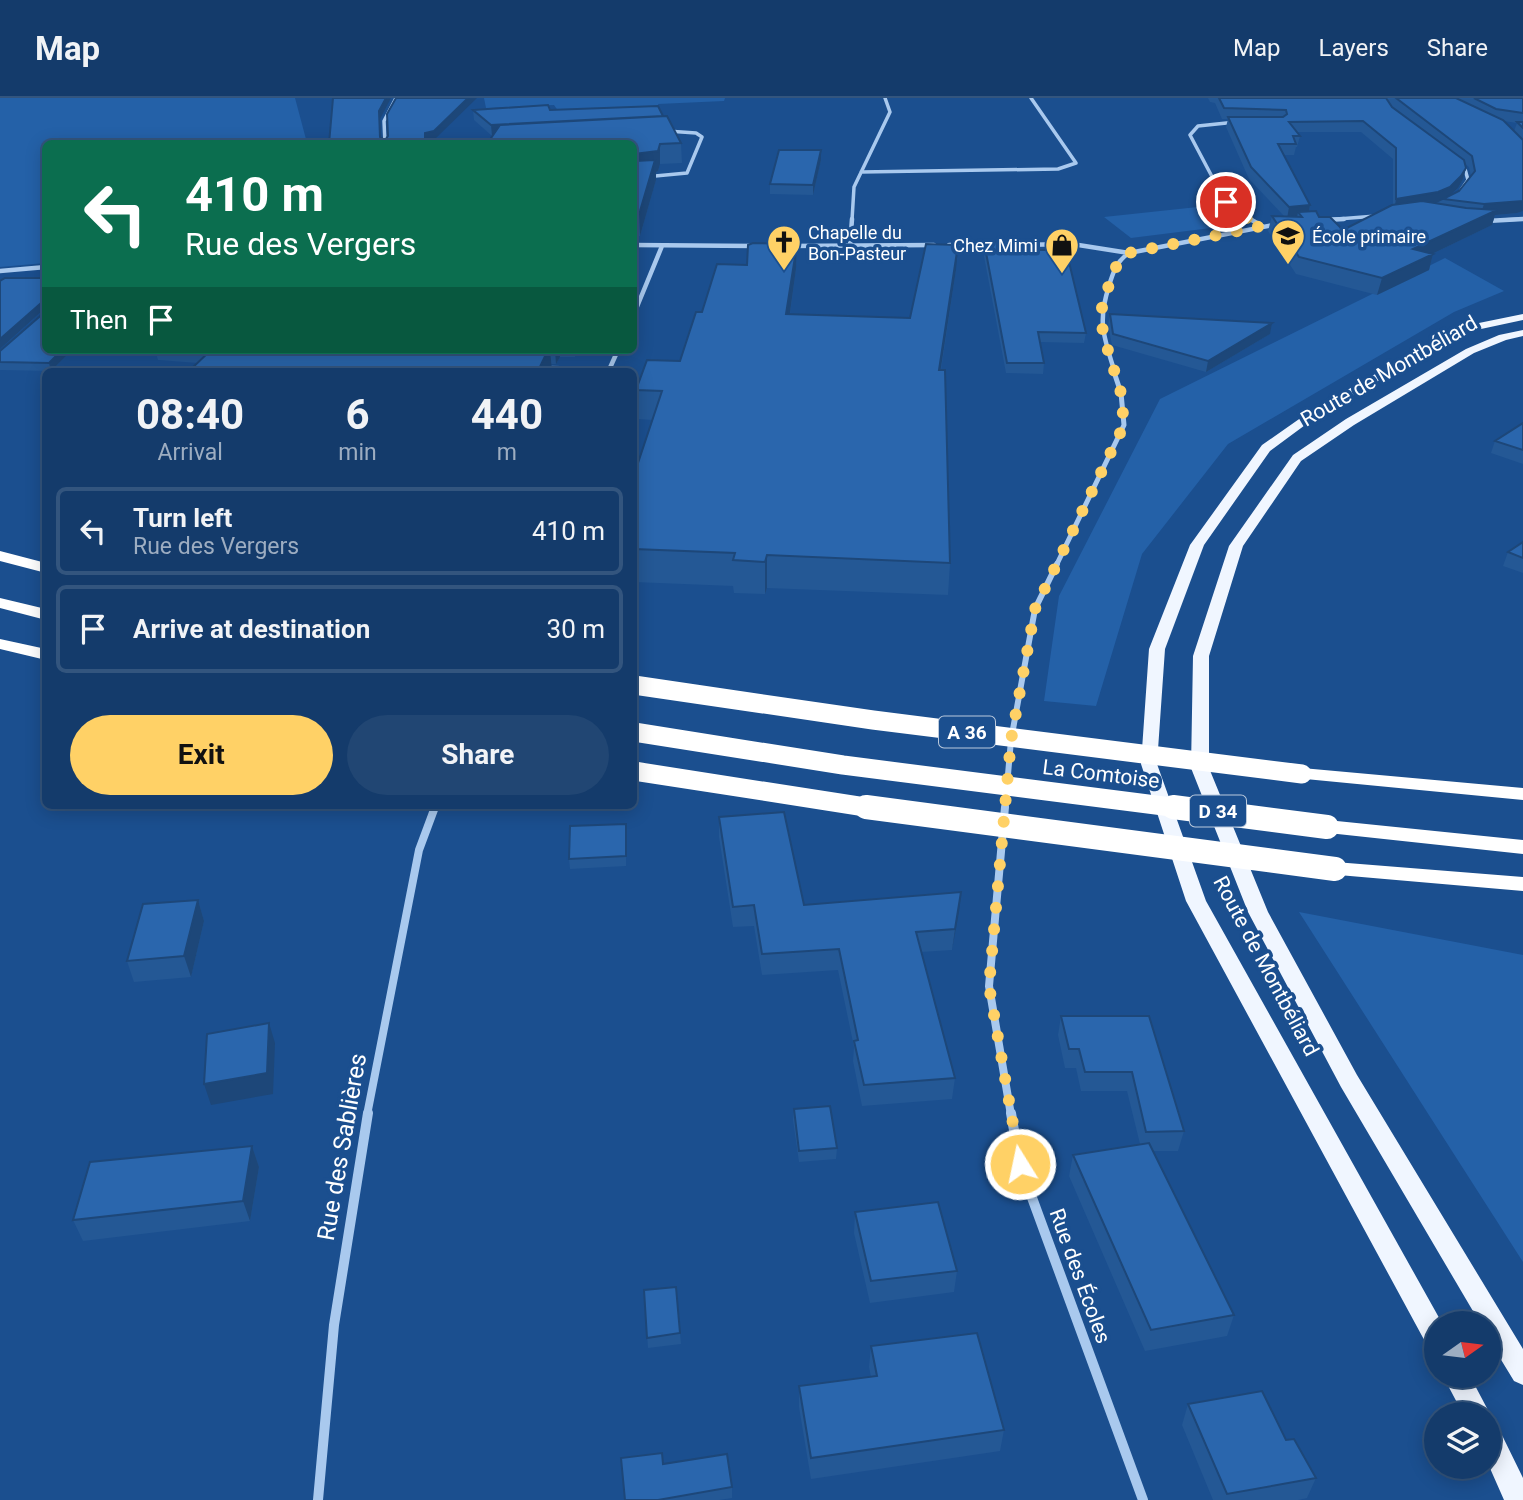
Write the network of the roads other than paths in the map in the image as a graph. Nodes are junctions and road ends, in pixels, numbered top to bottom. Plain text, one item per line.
1 (396, 98) edge
2 (885, 98) edge
3 (1031, 98) edge
4 (1246, 122) edge
5 (657, 132) edge
6 (509, 139) edge
7 (385, 140) edge
8 (493, 140) edge
9 (1455, 162) edge
10 (861, 172) junction
11 (637, 178) edge
12 (1459, 193) edge
13 (1385, 215) edge
14 (1523, 219) edge
15 (1315, 221) edge
16 (1480, 221) edge
17 (1291, 223) edge
18 (1262, 226) junction
19 (637, 246) edge
20 (662, 246) junction
21 (763, 246) edge
22 (776, 246) edge
23 (850, 246) junction
24 (1129, 253) junction
25 (42, 267) edge
26 (0, 271) edge
27 (637, 307) edge
28 (1523, 317) edge
29 (1523, 333) edge
30 (0, 556) edge
31 (42, 567) edge
32 (0, 603) edge
33 (42, 614) edge
34 (0, 644) edge
35 (42, 654) edge
36 (637, 685) edge
37 (637, 732) edge
38 (637, 771) edge
39 (1523, 794) edge
40 (434, 809) edge
41 (1523, 848) edge
42 (1523, 884) edge
43 (1424, 1315) edge
44 (1523, 1373) edge
45 (1501, 1463) edge
46 (318, 1500) edge
47 (1143, 1500) edge
48 (1519, 1500) edge

1 - 7 street
2 - 10 street
3 - 10 street
4 - 18 street
5 - 11 street
6 - 8 street
9 - 12 street
10 - 23 street
13 - 15 street
14 - 16 street
17 - 18 street
18 - 24 street
19 - 20 street
20 - 21 street
20 - 27 street
22 - 23 street
23 - 24 street
24 - 47 street, Rue des Écoles
25 - 26 street
28 - 43 main road, Route de Montbéliard / D 34
29 - 44 main road, Route de Montbéliard / D 34
30 - 31 highway
32 - 33 highway
34 - 35 highway
36 - 39 highway, La Comtoise / A 36, bridge
37 - 41 highway, La Comtoise / A 36, bridge
38 - 42 highway, bridge
40 - 46 street, Rue des Sablières
45 - 48 main road

